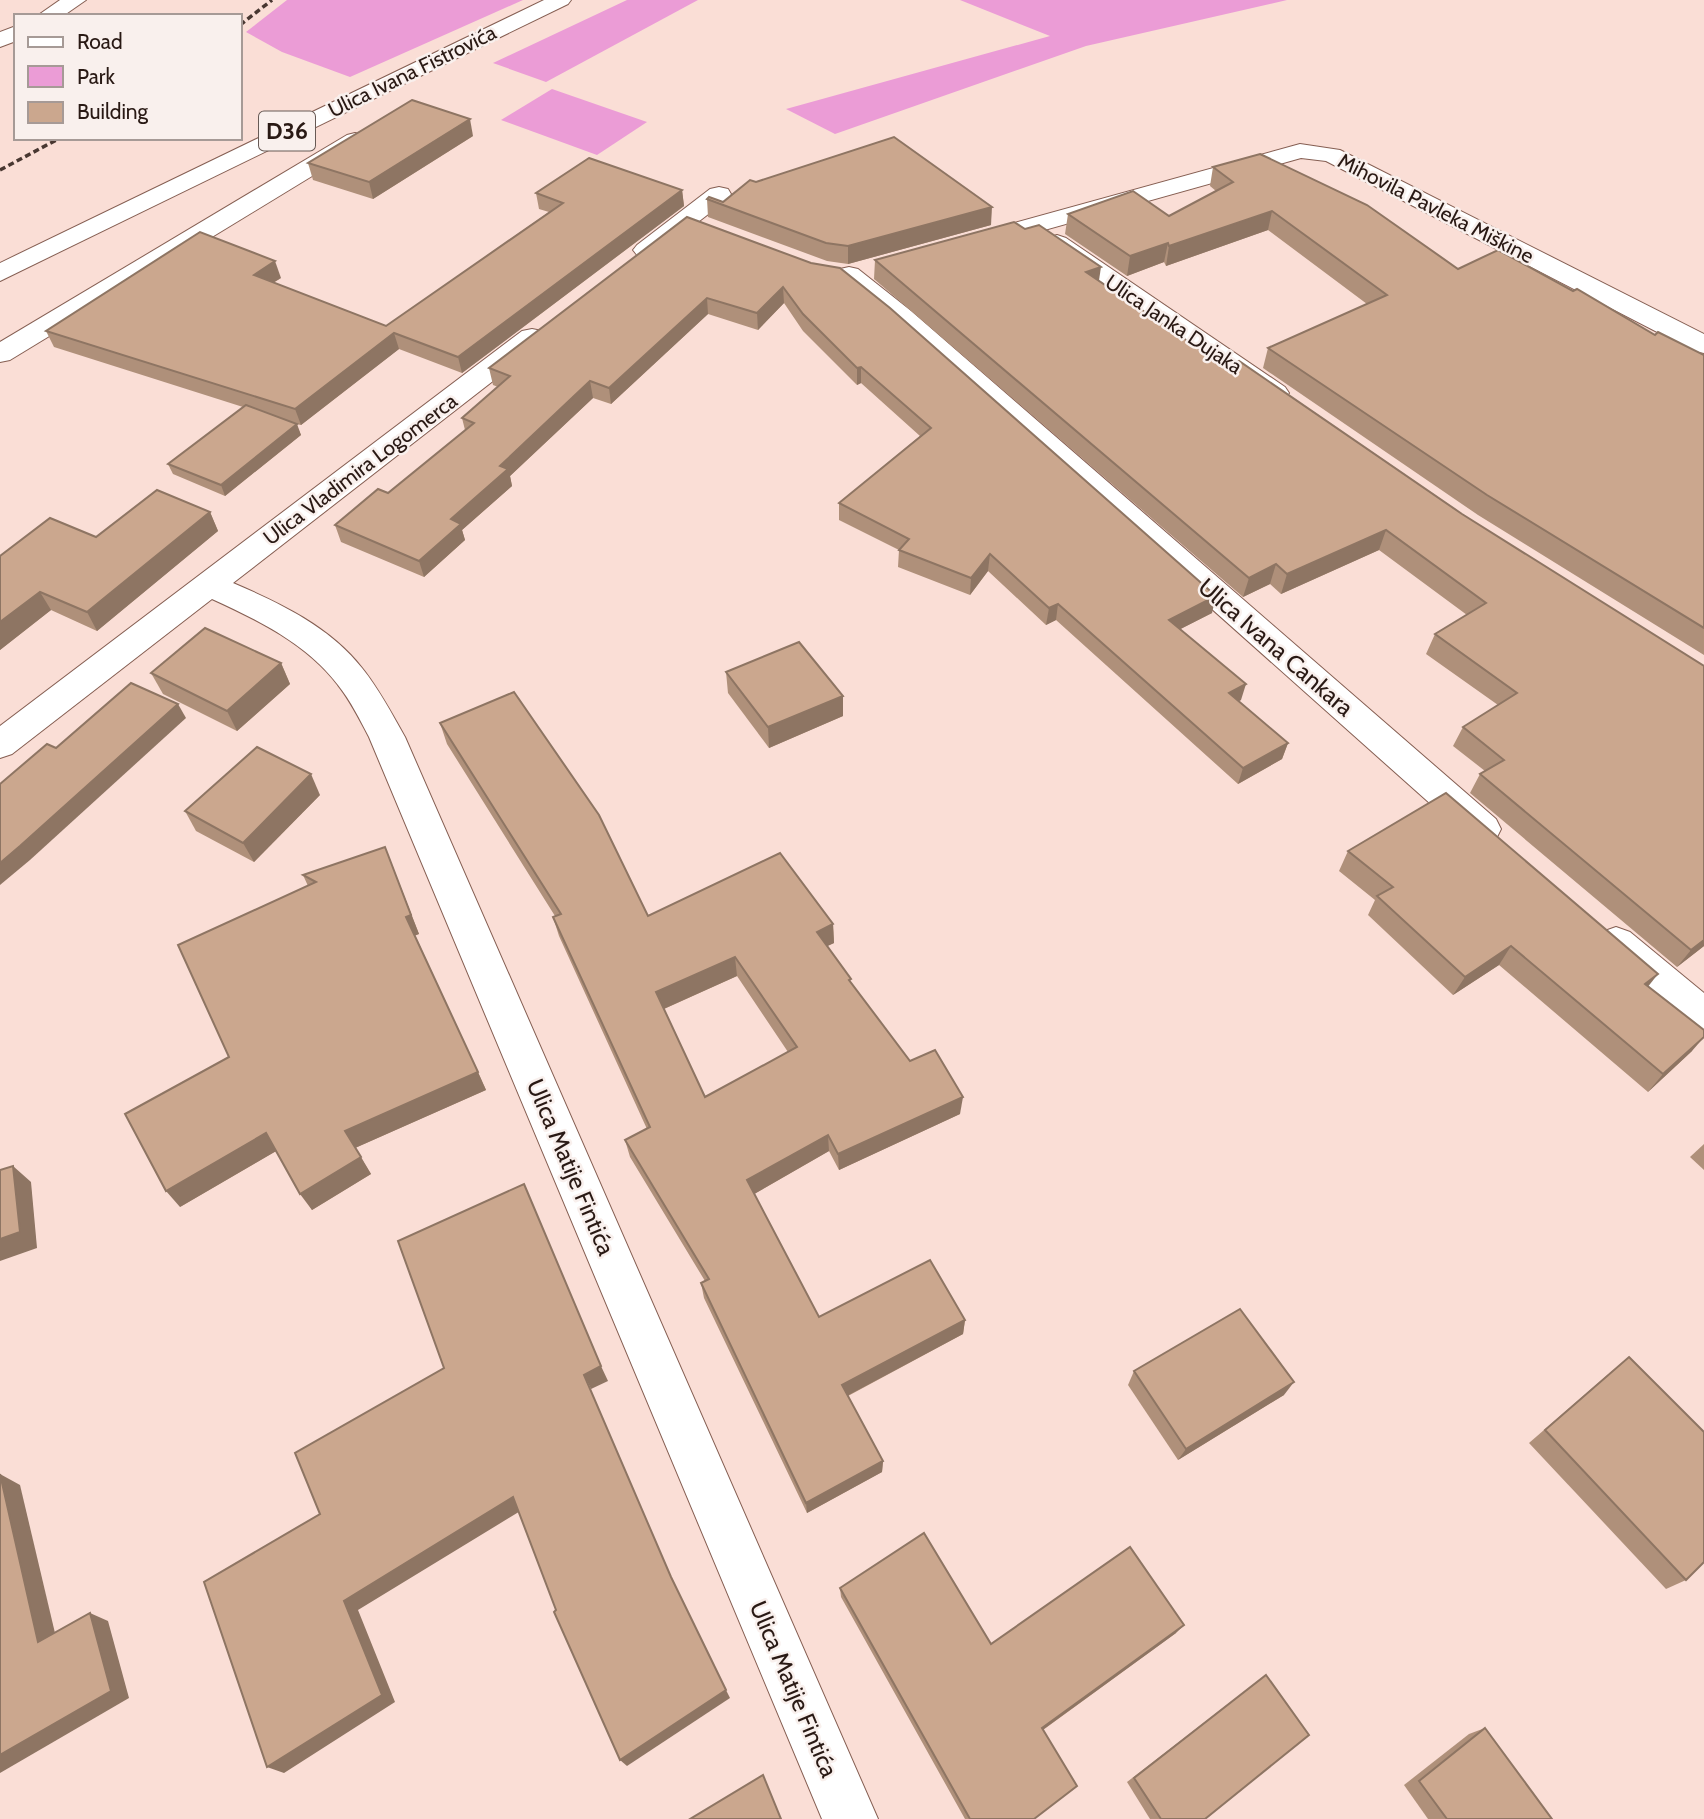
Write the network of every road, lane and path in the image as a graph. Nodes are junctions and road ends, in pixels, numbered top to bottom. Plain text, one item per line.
1 (76, 0) edge
2 (561, 0) edge
3 (51, 14) edge
4 (373, 129) edge
5 (719, 194) dead end
6 (1032, 226) junction
7 (953, 247) edge
8 (619, 271) edge
9 (848, 271) edge
10 (0, 273) edge
11 (552, 322) edge
12 (1704, 345) edge
13 (0, 354) edge
14 (1294, 406) edge
15 (209, 585) junction
16 (0, 745) edge
17 (1503, 846) edge
18 (1597, 928) edge
19 (1704, 1017) edge
20 (850, 1819) edge

1 - 3 street
2 - 10 street, Ulica Ivana Fistrovića / D36
4 - 13 street, Ulica Ivana Fistrovića
5 - 8 street
6 - 7 street, Mihovila Pavleka Miškine
6 - 12 street, Mihovila Pavleka Miškine
6 - 14 street, Ulica Janka Dujaka
9 - 17 street, Ulica Ivana Cankara
11 - 15 street, Ulica Vladimira Logomerca
15 - 16 street, Ulica Vladimira Logomerca
15 - 20 street, Ulica Matije Fintića
18 - 19 street

